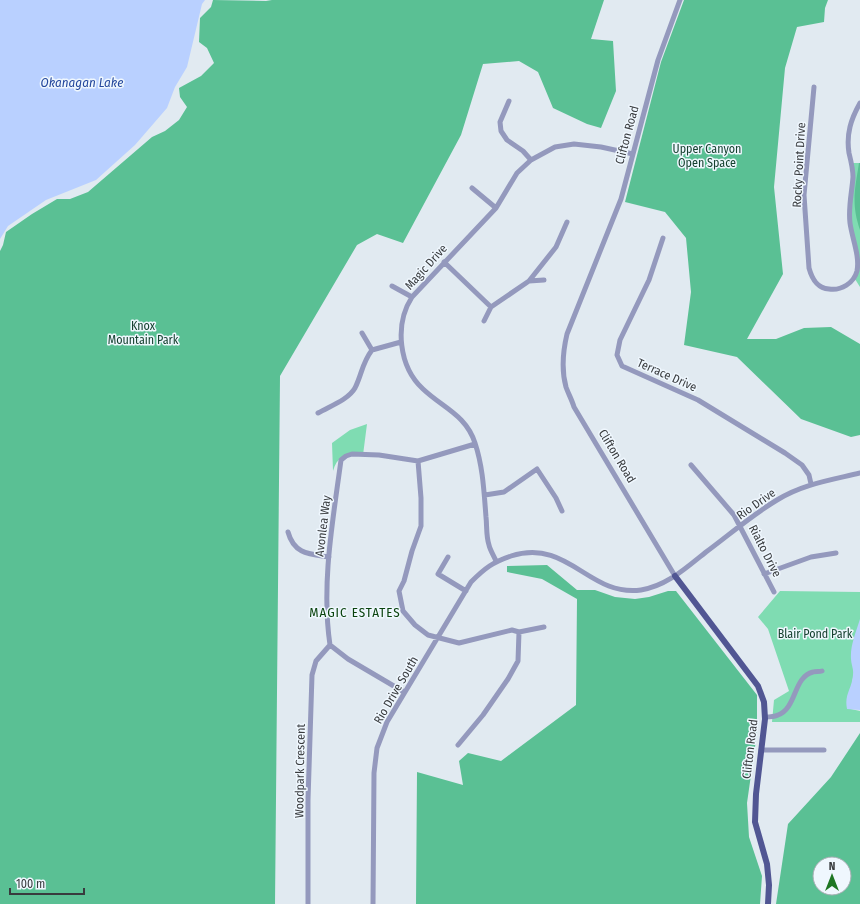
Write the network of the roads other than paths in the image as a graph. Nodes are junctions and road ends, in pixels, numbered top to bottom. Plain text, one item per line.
1 (680, 0) edge
2 (814, 87) dead end
3 (509, 101) dead end
4 (860, 103) edge
5 (633, 154) junction
6 (531, 160) junction
7 (472, 188) dead end
8 (496, 208) junction
9 (567, 222) dead end
10 (663, 238) dead end
11 (444, 262) junction
12 (544, 280) dead end
13 (529, 282) junction
14 (392, 286) dead end
15 (412, 298) junction
16 (491, 306) junction
17 (484, 321) dead end
18 (362, 333) dead end
19 (401, 342) junction
20 (372, 350) junction
21 (318, 413) dead end
22 (475, 444) junction
23 (418, 461) junction
24 (691, 464) dead end
25 (860, 473) edge
26 (811, 484) junction
27 (485, 496) junction
28 (562, 511) dead end
29 (741, 526) junction
30 (288, 532) dead end
31 (836, 553) dead end
32 (329, 557) junction
33 (448, 557) dead end
34 (496, 561) junction
35 (764, 574) junction
36 (675, 576) junction
37 (466, 591) junction
38 (774, 592) dead end
39 (544, 627) dead end
40 (519, 632) junction
41 (437, 638) junction
42 (330, 645) junction
43 (822, 672) dead end
44 (404, 692) junction
45 (765, 717) junction
46 (458, 745) dead end
47 (761, 750) junction
48 (824, 750) dead end
49 (308, 904) edge
50 (373, 904) edge
51 (768, 904) edge

1 - 5 street, Clifton Road
2 - 4 street, Rocky Point Drive
3 - 6 street
5 - 6 street, Magic Drive
5 - 36 street, Clifton Road
6 - 8 street, Magic Drive
7 - 8 street
8 - 11 street, Magic Drive
9 - 13 street
10 - 26 street, Terrace Drive
11 - 15 street, Magic Drive
11 - 16 street
12 - 13 street
13 - 16 street
14 - 15 street
15 - 19 street, Magic Drive
16 - 17 street
18 - 20 street
19 - 20 street
19 - 22 street, Magic Drive
20 - 21 street
22 - 23 street, Avonlea Way
22 - 27 street, Magic Drive
23 - 32 street, Avonlea Way
23 - 41 street
24 - 29 street, Rialto Drive
25 - 26 street, Rio Drive
26 - 29 street, Rio Drive
27 - 28 street
27 - 34 street, Magic Drive
29 - 35 street, Rialto Drive
29 - 36 street, Rio Drive
30 - 32 street
31 - 35 street
32 - 42 street, Avonlea Way
33 - 37 street
34 - 36 street, Rio Drive South
34 - 37 street, Rio Drive South
35 - 38 street, Rialto Drive
36 - 45 main road, Clifton Road
37 - 41 street, Rio Drive South
39 - 40 street
40 - 41 street
40 - 46 street
41 - 44 street, Rio Drive South
42 - 44 street
42 - 49 street, Woodpark Crescent
43 - 45 street
44 - 50 street, Rio Drive South
45 - 47 main road, Clifton Road
47 - 48 street
47 - 51 main road, Clifton Road

